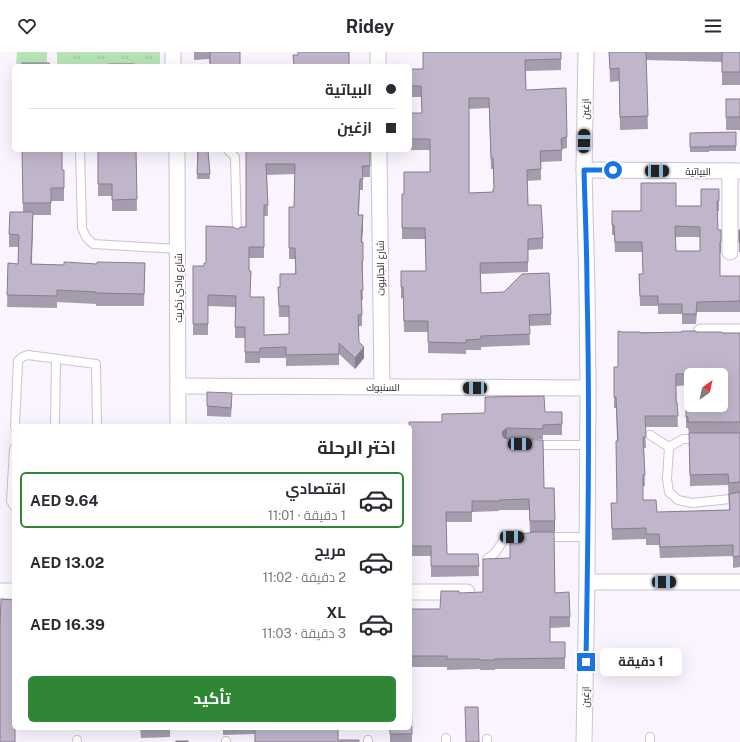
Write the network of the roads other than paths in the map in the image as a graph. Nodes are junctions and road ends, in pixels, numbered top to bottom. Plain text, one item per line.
1 (173, 52) edge
2 (378, 52) edge
3 (586, 52) edge
4 (173, 64) edge
5 (378, 64) edge
6 (80, 152) edge
7 (177, 152) edge
8 (230, 152) edge
9 (379, 152) edge
10 (584, 170) junction
11 (735, 171) edge
12 (237, 234) edge
13 (178, 249) junction
14 (730, 252) dead end
15 (740, 332) edge
16 (685, 333) edge
17 (56, 358) junction
18 (178, 386) junction
19 (382, 387) junction
20 (588, 388) junction
21 (15, 424) edge
22 (55, 424) edge
23 (97, 424) edge
24 (178, 424) edge
25 (650, 434) dead end
26 (705, 439) edge
27 (529, 444) edge
28 (588, 445) junction
29 (669, 447) junction
30 (12, 484) edge
31 (740, 498) edge
32 (12, 503) edge
33 (588, 537) junction
34 (487, 559) edge
35 (588, 582) junction
36 (740, 582) edge
37 (0, 591) edge
38 (12, 591) edge
39 (412, 592) edge
40 (467, 592) edge
41 (584, 742) edge

1 - 4 street
2 - 5 street
3 - 10 street, ازغين
6 - 13 lane
7 - 13 street, شارع وادي زكريت
8 - 12 lane
9 - 19 street, شارع الجالبوت
10 - 11 street, البياتية
10 - 20 street, ازغين
11 - 14 street
13 - 18 street, شارع وادي زكريت
15 - 16 street
17 - 21 lane
17 - 22 lane
17 - 23 lane
18 - 19 street, السنبوك
18 - 24 street, شارع وادي زكريت
19 - 20 street, السنبوك
20 - 28 street, ازغين
25 - 29 lane
26 - 29 lane
27 - 28 lane
28 - 33 street, ازغين
29 - 31 lane
30 - 32 lane
33 - 34 lane
33 - 35 street, ازغين
35 - 36 street
35 - 41 street, ازغين
37 - 38 street
39 - 40 street

